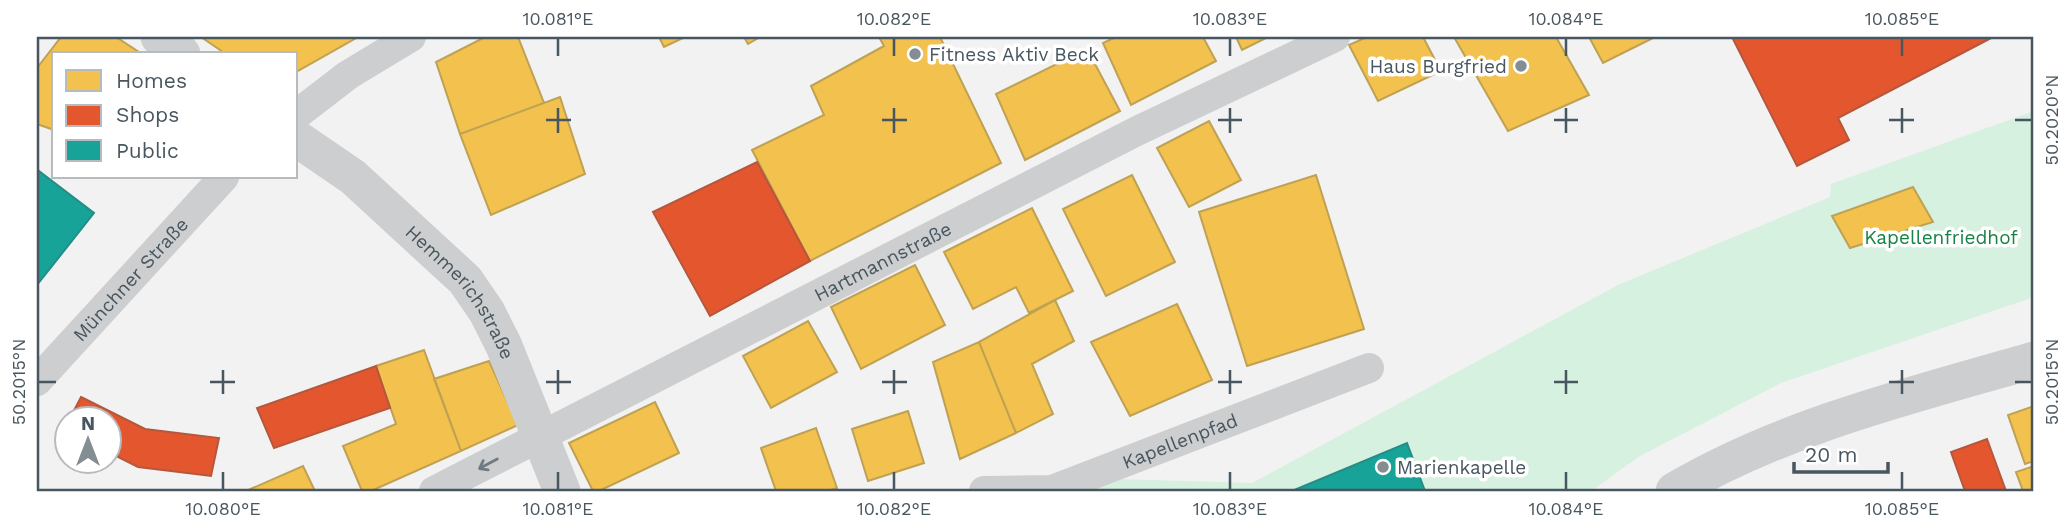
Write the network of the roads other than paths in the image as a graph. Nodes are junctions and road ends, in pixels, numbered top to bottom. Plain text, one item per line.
1 (159, 37) edge
2 (1335, 37) edge
3 (397, 41) edge
4 (179, 52) edge
5 (298, 113) edge
6 (298, 139) edge
7 (223, 178) edge
8 (2034, 360) edge
9 (1369, 368) dead end
10 (37, 381) edge
11 (541, 436) junction
12 (434, 491) edge
13 (562, 491) edge
14 (984, 491) edge
15 (1674, 491) edge

1 - 4 street
2 - 11 street, Hartmannstraße
3 - 5 street
6 - 11 street, Hemmerichstraße
7 - 10 street, Münchner Straße
8 - 15 street
9 - 14 street, Kapellenpfad
11 -> 12 street, Hartmannstraße
11 - 13 street, Hemmerichstraße

